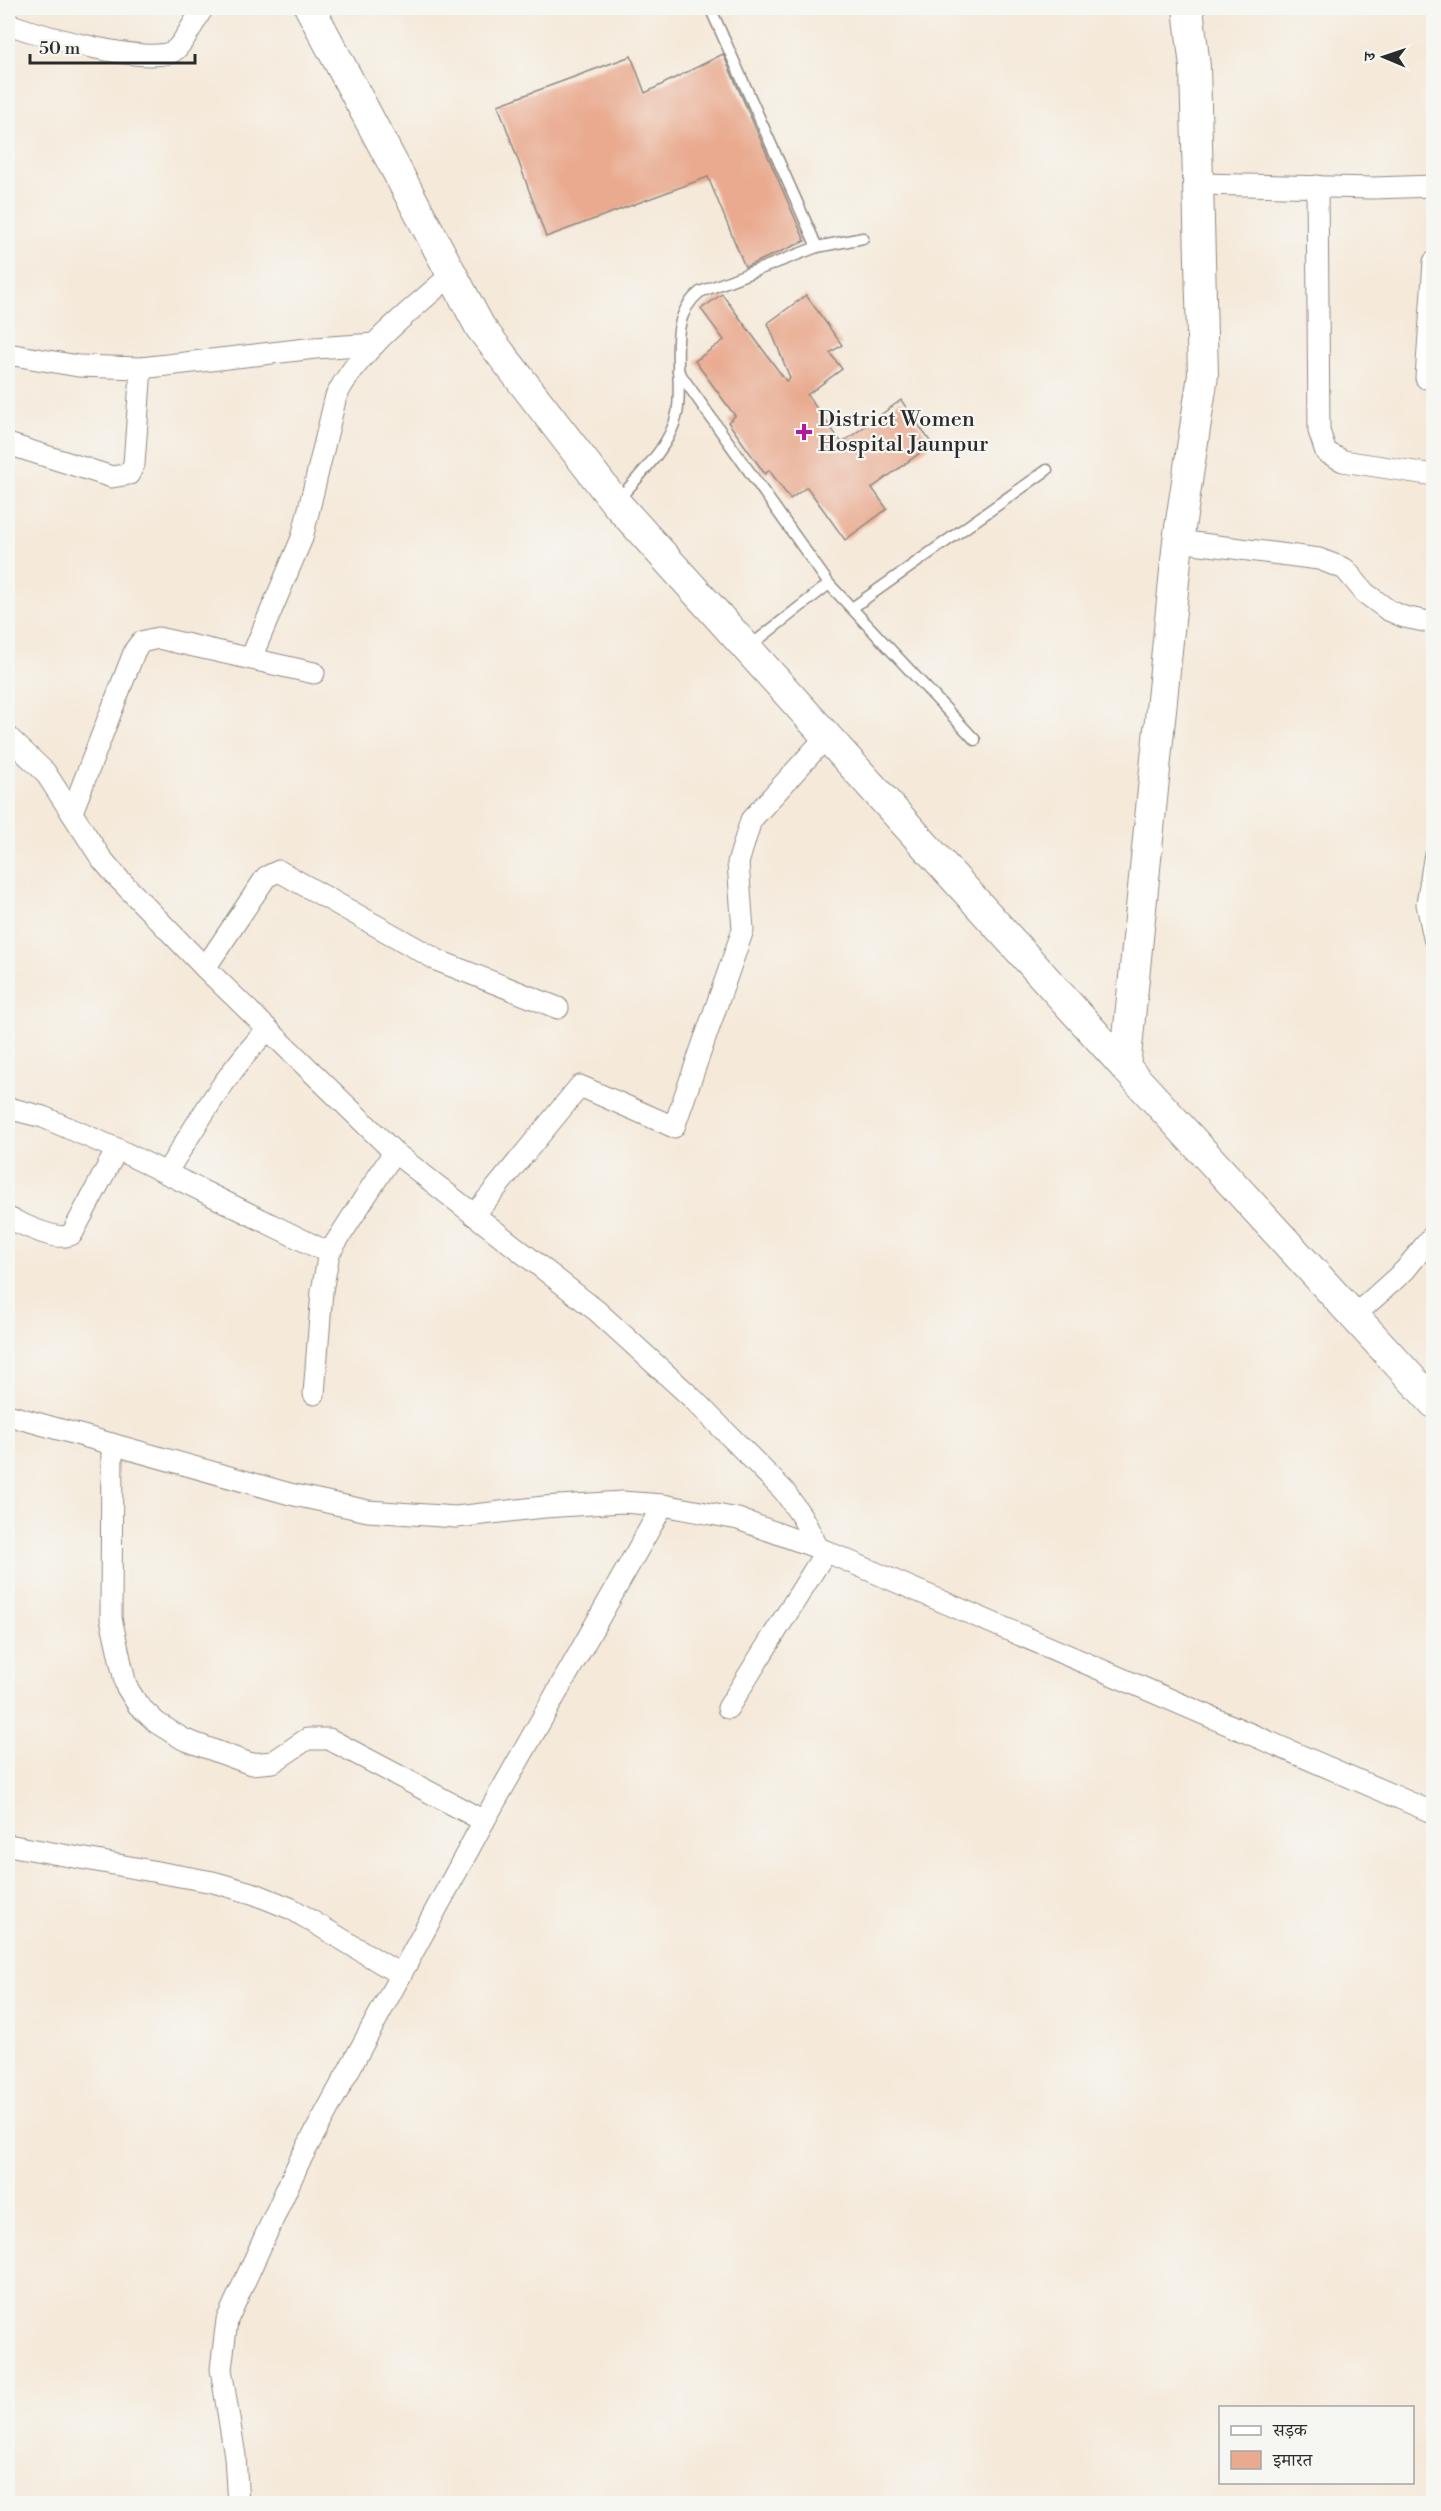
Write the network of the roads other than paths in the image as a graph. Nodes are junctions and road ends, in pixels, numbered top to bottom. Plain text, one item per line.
1 (203, 8) edge
2 (310, 8) edge
3 (1188, 8) edge
4 (712, 12) dead end
5 (8, 24) edge
6 (1198, 183) junction
7 (1317, 186) junction
8 (1434, 186) edge
9 (863, 238) dead end
10 (817, 247) junction
11 (1434, 262) edge
12 (452, 274) junction
13 (375, 344) junction
14 (8, 354) edge
15 (141, 368) junction
16 (678, 371) junction
17 (1426, 378) dead end
18 (8, 444) edge
19 (1047, 470) dead end
20 (1434, 475) edge
21 (616, 503) junction
22 (1178, 541) junction
23 (829, 584) junction
24 (852, 608) junction
25 (1434, 623) edge
26 (747, 649) junction
27 (251, 658) junction
28 (314, 673) dead end
29 (827, 736) junction
30 (8, 737) edge
31 (975, 740) dead end
32 (72, 812) junction
33 (1434, 859) edge
34 (1434, 938) edge
35 (205, 968) junction
36 (558, 1008) dead end
37 (268, 1029) junction
38 (1125, 1067) junction
39 (8, 1108) edge
40 (117, 1149) junction
41 (394, 1152) junction
42 (166, 1173) junction
43 (474, 1215) junction
44 (8, 1218) edge
45 (1434, 1234) edge
46 (329, 1252) junction
47 (1354, 1316) junction
48 (314, 1394) dead end
49 (1434, 1403) edge
50 (8, 1414) edge
51 (112, 1444) junction
52 (663, 1505) junction
53 (822, 1550) junction
54 (728, 1708) dead end
55 (1434, 1813) edge
56 (484, 1821) junction
57 (8, 1845) edge
58 (401, 1975) junction
59 (238, 2504) edge

1 - 5 street
2 - 12 main road
3 - 6 main road
4 - 10 lane
6 - 7 street
6 - 22 main road
7 - 8 street
7 - 20 street
9 - 10 lane
10 - 16 lane
11 - 17 street
12 - 13 street
12 - 21 main road
13 - 15 street
13 - 27 street
14 - 15 street
15 - 18 street
16 - 21 lane
16 - 23 lane
19 - 24 lane
21 - 26 main road
22 - 25 street
22 - 38 main road
23 - 24 lane
23 - 26 lane
24 - 31 lane
26 - 29 main road
27 - 28 street
27 - 32 street
29 - 38 main road
29 - 43 street
30 - 32 street
32 - 35 street
33 - 34 street
35 - 36 street
35 - 37 street
37 - 41 street
37 - 42 street
38 - 47 main road
39 - 40 street
40 - 42 street
40 - 44 street
41 - 43 street
41 - 46 street
42 - 46 street
43 - 53 street
45 - 47 street
46 - 48 street
47 - 49 main road
50 - 51 street
51 - 52 street
51 - 56 street
52 - 53 street
52 - 56 street
53 - 54 street
53 - 55 street
56 - 58 street
57 - 58 street
58 - 59 street

